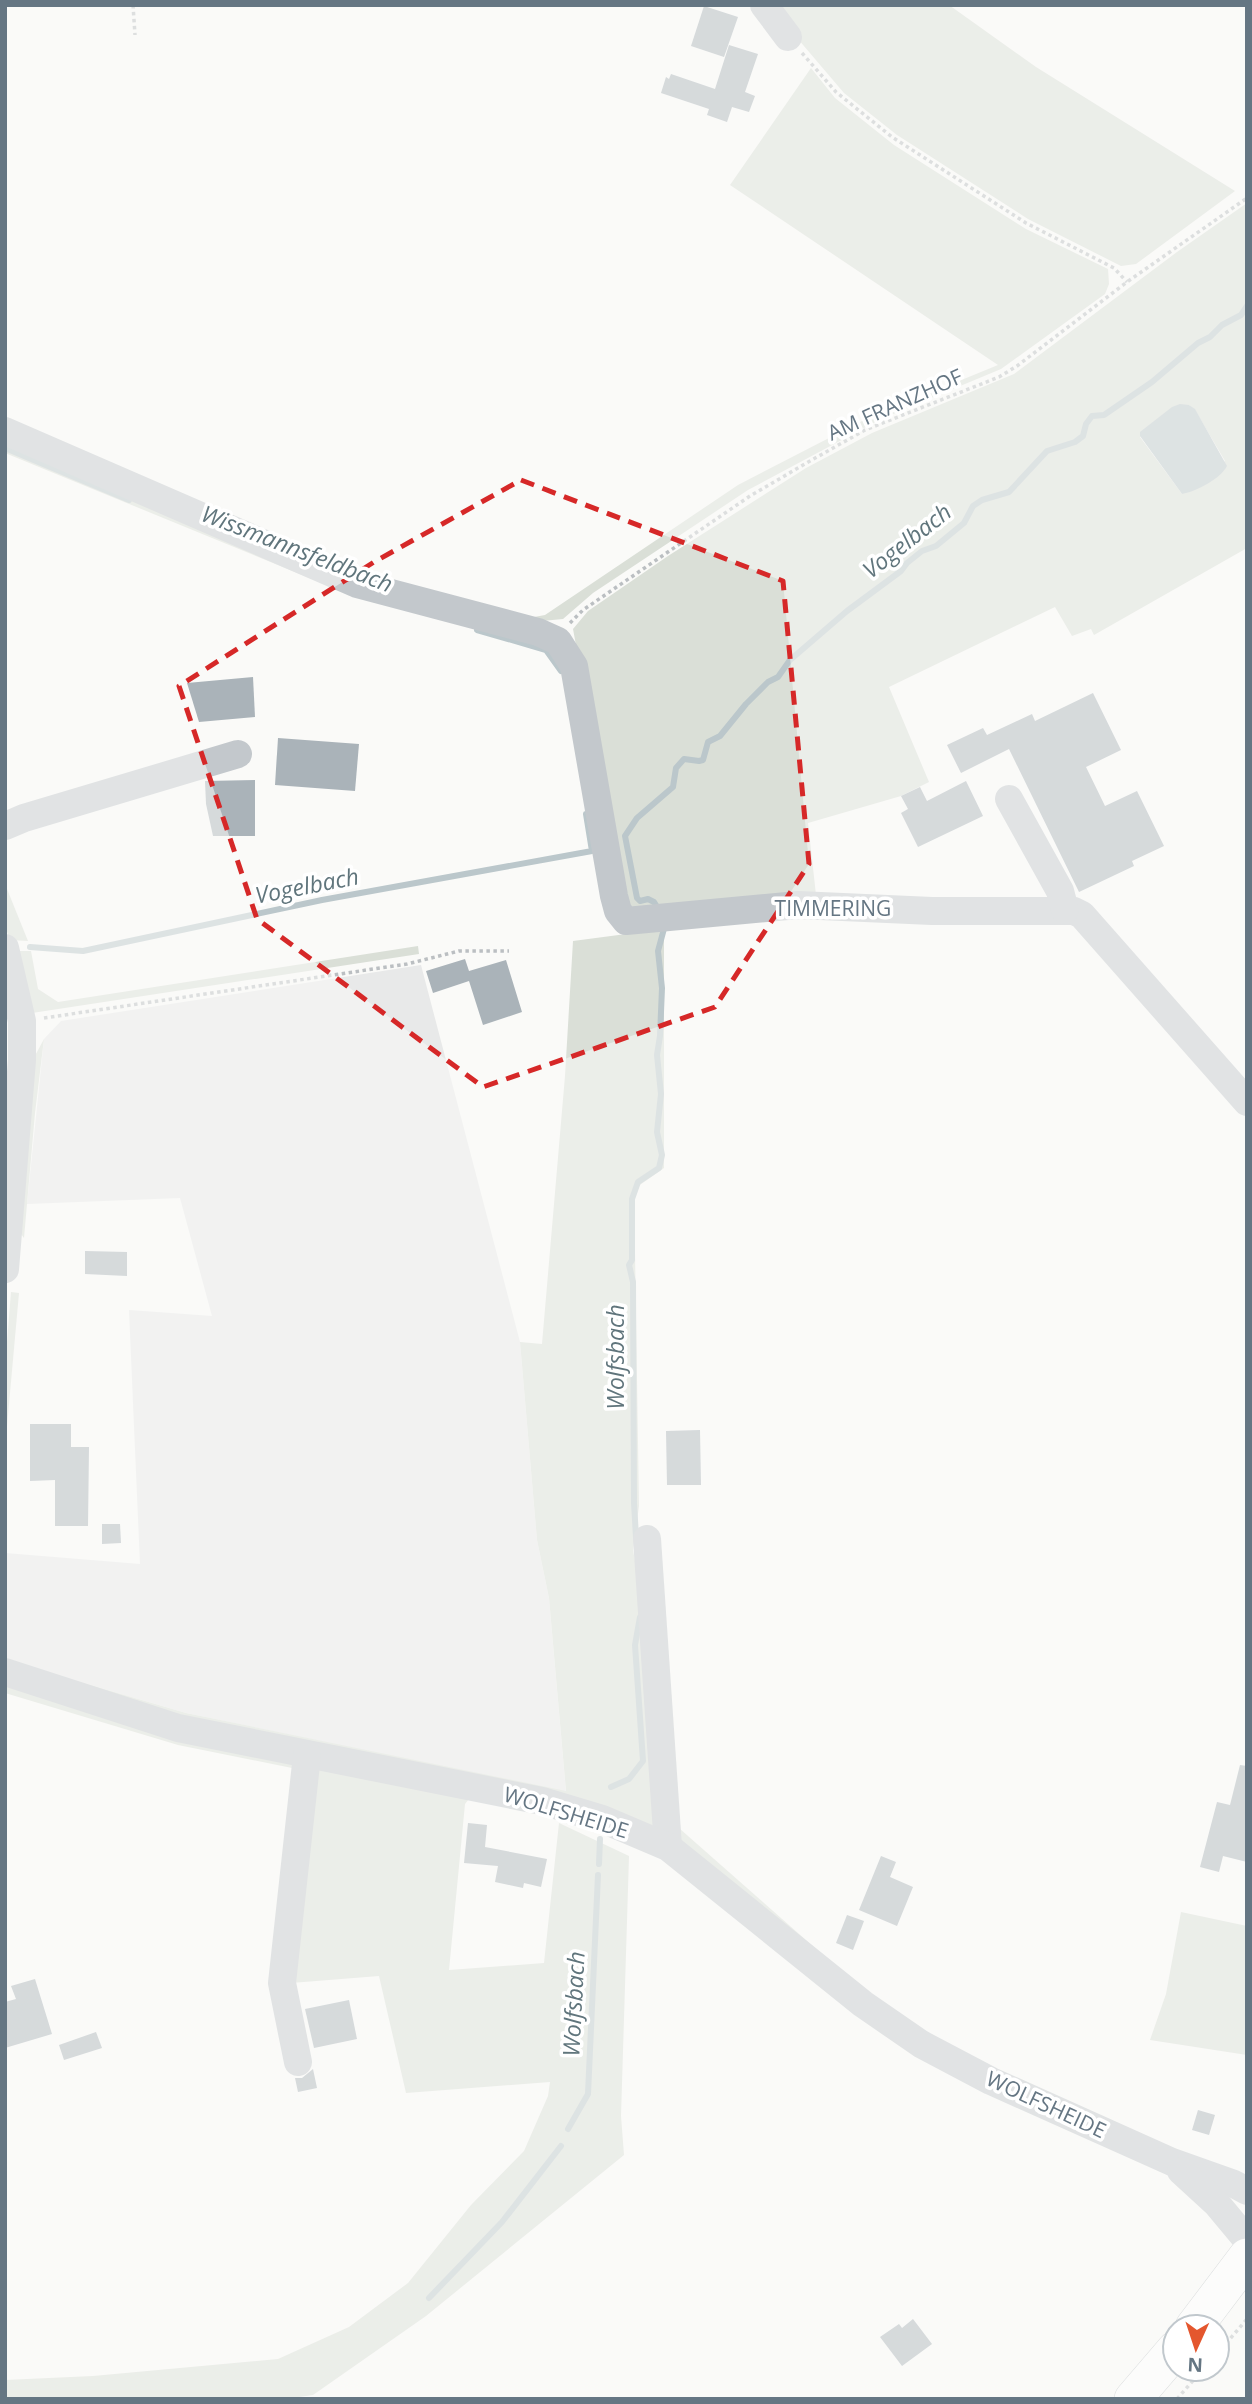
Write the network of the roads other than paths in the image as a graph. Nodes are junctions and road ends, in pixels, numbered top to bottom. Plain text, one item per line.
1 (764, 5) edge
2 (788, 37) road end
3 (5, 430) edge
4 (238, 754) dead end
5 (1009, 799) dead end
6 (5, 826) edge
7 (1065, 910) junction
8 (5, 948) edge
9 (1247, 1102) edge
10 (5, 1269) edge
11 (647, 1539) dead end
12 (5, 1672) edge
13 (307, 1755) junction
14 (668, 1847) junction
15 (298, 2062) dead end
16 (1172, 2162) junction
17 (1247, 2191) edge
18 (1247, 2240) edge
19 (1247, 2257) edge
20 (1205, 2313) edge
21 (1161, 2366) edge
22 (1133, 2399) edge

1 - 2 street
3 - 7 street, TIMMERING
4 - 6 street
5 - 7 street
7 - 9 street
8 - 10 street
11 - 14 street
12 - 13 street, WOLFSHEIDE
13 - 14 street, WOLFSHEIDE
13 - 15 street
14 - 16 street, WOLFSHEIDE
16 - 17 street, WOLFSHEIDE
16 - 18 street, WOLFSHEIDE
19 - 20 main road
21 - 22 main road

